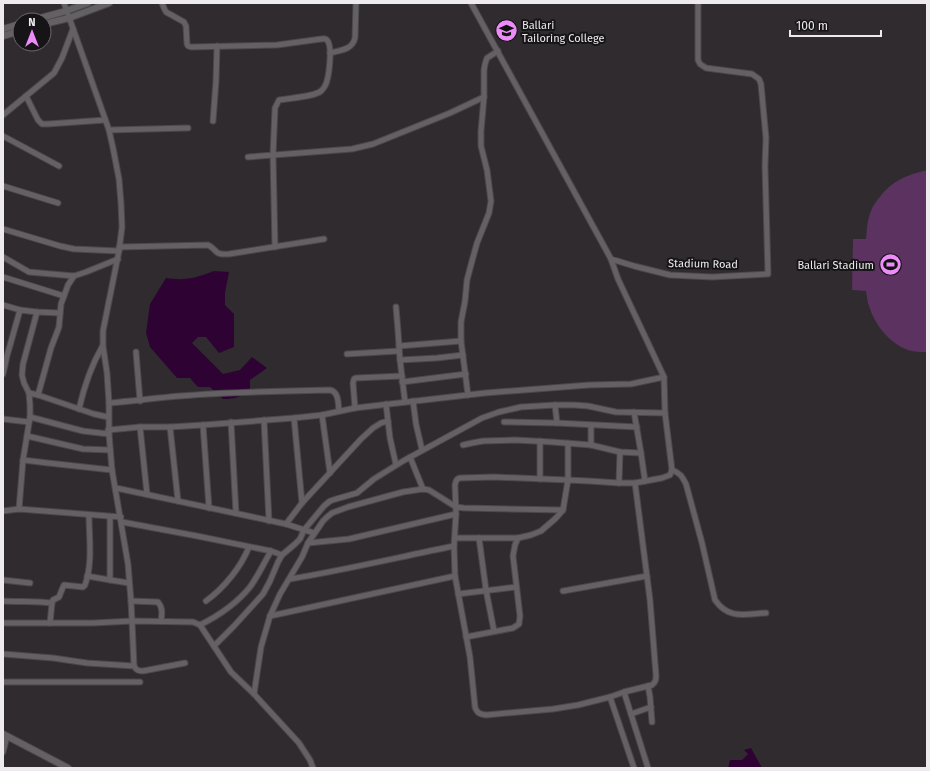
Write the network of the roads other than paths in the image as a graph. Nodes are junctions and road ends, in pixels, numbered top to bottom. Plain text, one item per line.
1 (64, 3) edge
2 (88, 3) edge
3 (109, 3) edge
4 (162, 3) edge
5 (356, 3) edge
6 (471, 3) edge
7 (698, 3) edge
8 (66, 11) junction
9 (52, 15) edge
10 (69, 18) junction
11 (52, 22) edge
12 (73, 30) junction
13 (217, 46) junction
14 (496, 52) junction
15 (330, 53) junction
16 (26, 96) junction
17 (484, 97) junction
18 (3, 115) edge
19 (105, 120) junction
20 (213, 122) dead end
21 (188, 128) dead end
22 (109, 130) junction
23 (3, 136) edge
24 (273, 155) junction
25 (248, 157) dead end
26 (59, 166) dead end
27 (3, 186) edge
28 (58, 203) dead end
29 (3, 229) edge
30 (324, 239) dead end
31 (275, 247) junction
32 (119, 249) junction
33 (3, 257) edge
34 (118, 259) junction
35 (611, 259) junction
36 (74, 276) junction
37 (3, 277) edge
38 (64, 296) junction
39 (3, 305) edge
40 (396, 307) dead end
41 (20, 310) junction
42 (37, 312) junction
43 (60, 313) junction
44 (461, 341) junction
45 (102, 346) junction
46 (399, 349) junction
47 (136, 352) dead end
48 (347, 354) dead end
49 (463, 355) junction
50 (400, 360) junction
51 (3, 374) edge
52 (466, 374) junction
53 (664, 377) junction
54 (402, 379) junction
55 (29, 393) junction
56 (38, 395) junction
57 (468, 395) junction
58 (140, 401) junction
59 (413, 401) junction
60 (405, 402) junction
61 (109, 403) junction
62 (386, 404) junction
63 (555, 405) junction
64 (355, 408) junction
65 (79, 409) junction
66 (339, 411) junction
67 (634, 412) junction
68 (665, 413) junction
69 (322, 414) junction
70 (108, 417) junction
71 (294, 418) junction
72 (3, 419) edge
73 (29, 420) junction
74 (264, 420) junction
75 (388, 421) junction
76 (231, 422) junction
77 (504, 422) dead end
78 (557, 424) junction
79 (203, 425) junction
80 (591, 426) junction
81 (140, 427) junction
82 (170, 427) junction
83 (637, 427) junction
84 (109, 432) junction
85 (27, 436) junction
86 (540, 441) junction
87 (568, 443) junction
88 (463, 445) dead end
89 (591, 445) junction
90 (110, 450) junction
91 (422, 450) junction
92 (620, 452) junction
93 (641, 453) junction
94 (410, 457) junction
95 (23, 460) junction
96 (396, 465) junction
97 (112, 470) junction
98 (672, 470) junction
99 (330, 473) junction
100 (540, 479) junction
101 (568, 480) junction
102 (645, 481) junction
103 (619, 483) junction
104 (635, 483) junction
105 (116, 488) junction
106 (423, 489) junction
107 (147, 494) junction
108 (178, 501) junction
109 (302, 503) junction
110 (456, 507) junction
111 (209, 508) junction
112 (18, 509) junction
113 (563, 510) junction
114 (3, 511) edge
115 (236, 514) junction
116 (456, 514) junction
117 (89, 515) junction
118 (110, 517) junction
119 (121, 520) junction
120 (269, 521) junction
121 (286, 524) junction
122 (304, 530) junction
123 (314, 533) junction
124 (455, 538) junction
125 (480, 538) junction
126 (518, 538) junction
127 (308, 543) junction
128 (454, 546) junction
129 (249, 547) junction
130 (271, 551) junction
131 (282, 555) junction
132 (87, 576) junction
133 (455, 576) junction
134 (647, 576) junction
135 (290, 579) junction
136 (3, 580) edge
137 (110, 580) junction
138 (129, 583) junction
139 (30, 584) dead end
140 (516, 587) junction
141 (486, 590) junction
142 (563, 591) dead end
143 (458, 594) junction
144 (3, 601) edge
145 (132, 601) junction
146 (206, 601) dead end
147 (52, 602) junction
148 (766, 613) dead end
149 (270, 616) junction
150 (132, 621) junction
151 (161, 621) junction
152 (3, 623) edge
153 (50, 623) junction
154 (200, 625) junction
155 (494, 631) junction
156 (466, 637) junction
157 (214, 646) junction
158 (3, 654) edge
159 (185, 663) dead end
160 (134, 666) junction
161 (3, 682) edge
162 (140, 682) dead end
163 (648, 686) junction
164 (624, 692) junction
165 (254, 694) junction
166 (610, 697) junction
167 (651, 707) junction
168 (631, 714) junction
169 (652, 722) dead end
170 (5, 735) edge
171 (3, 752) edge
172 (68, 768) edge
173 (313, 768) edge
174 (634, 768) edge
175 (648, 768) edge

1 - 8 street
2 - 8 street
3 - 10 street
4 - 13 street
5 - 15 street
6 - 14 street
7 - 35 street, Stadium Road
8 - 9 street
8 - 10 street
10 - 11 street
10 - 12 street
12 - 16 street
12 - 19 street
13 - 15 street
13 - 20 street
14 - 17 street
14 - 35 street
15 - 24 street
16 - 18 street
16 - 19 street
17 - 24 street
17 - 44 street
19 - 22 street
21 - 22 street
22 - 32 street
23 - 26 street
24 - 25 street
24 - 31 street
27 - 28 street
29 - 32 street
30 - 31 street
31 - 32 street
32 - 34 street
33 - 36 street
34 - 36 street
34 - 45 street
35 - 53 street
36 - 38 street
37 - 38 street
38 - 43 street
39 - 41 street
40 - 46 street
41 - 42 street
41 - 51 street
42 - 43 street
42 - 55 street
43 - 56 street
44 - 46 street
44 - 49 street
45 - 61 street
45 - 65 street
46 - 48 street
46 - 50 street
47 - 58 street
49 - 50 street
49 - 52 street
50 - 54 street
52 - 54 street
52 - 57 street
53 - 57 street
53 - 68 street
54 - 60 street
54 - 64 street
55 - 56 street
55 - 73 street
56 - 65 street
57 - 59 street
58 - 61 street
58 - 66 street
59 - 60 street
59 - 91 street
60 - 62 street
61 - 70 street
62 - 64 street
62 - 75 street
63 - 67 street
63 - 78 street
63 - 91 street
64 - 66 street
65 - 70 street
66 - 69 street
67 - 68 street
67 - 83 street
68 - 98 street
69 - 71 street
69 - 99 street
70 - 84 street
71 - 74 street
71 - 109 street
72 - 73 street
73 - 84 street
73 - 85 street
74 - 76 street
74 - 120 street
75 - 96 street
75 - 99 street
76 - 79 street
76 - 115 street
77 - 78 street
78 - 80 street
79 - 82 street
79 - 111 street
80 - 83 street
80 - 89 street
81 - 82 street
81 - 84 street
81 - 107 street
82 - 108 street
83 - 93 street
84 - 90 street
85 - 90 street
85 - 95 street
86 - 87 street
86 - 88 street
86 - 100 street
87 - 89 street
87 - 101 street
89 - 92 street
90 - 97 street
91 - 94 street
92 - 93 street
92 - 103 street
93 - 102 street
94 - 96 street
94 - 106 street
95 - 97 street
95 - 112 street
96 - 122 street
97 - 105 street
98 - 102 street
98 - 148 street
99 - 109 street
100 - 101 street
100 - 110 street
101 - 103 street
101 - 113 street
102 - 104 street
103 - 104 street
104 - 134 street
105 - 107 street
105 - 119 street
106 - 110 street
106 - 123 street
107 - 108 street
108 - 111 street
109 - 121 street
110 - 113 street
110 - 116 street
111 - 115 street
112 - 114 street
112 - 117 street
113 - 126 street
115 - 120 street
116 - 124 street
116 - 127 street
117 - 118 street
117 - 132 street
118 - 119 street
118 - 137 street
119 - 129 street
119 - 138 street
120 - 121 street
121 - 122 street
122 - 123 street
122 - 131 street
123 - 127 street
124 - 125 street
124 - 128 street
125 - 126 street
125 - 141 street
126 - 140 street
127 - 135 street
128 - 133 street
128 - 135 street
129 - 130 street
129 - 146 street
130 - 131 street
130 - 154 street
131 - 157 street
132 - 137 street
132 - 147 street
133 - 143 street
133 - 149 street
134 - 142 street
134 - 163 street
135 - 149 street
136 - 139 street
137 - 138 street
138 - 145 street
140 - 141 street
140 - 155 street
141 - 143 street
141 - 155 street
143 - 156 street
144 - 147 street
145 - 150 street
145 - 151 street
147 - 153 street
149 - 165 street
150 - 151 street
150 - 153 street
150 - 160 street
151 - 154 street
152 - 153 street
154 - 157 street
155 - 156 street
156 - 166 street
157 - 165 street
158 - 160 street
159 - 160 street
161 - 162 street
163 - 164 street
163 - 167 street
164 - 166 street
164 - 168 street
165 - 173 street
166 - 174 street
167 - 168 street
167 - 169 street
168 - 175 street
170 - 171 street
170 - 172 street

